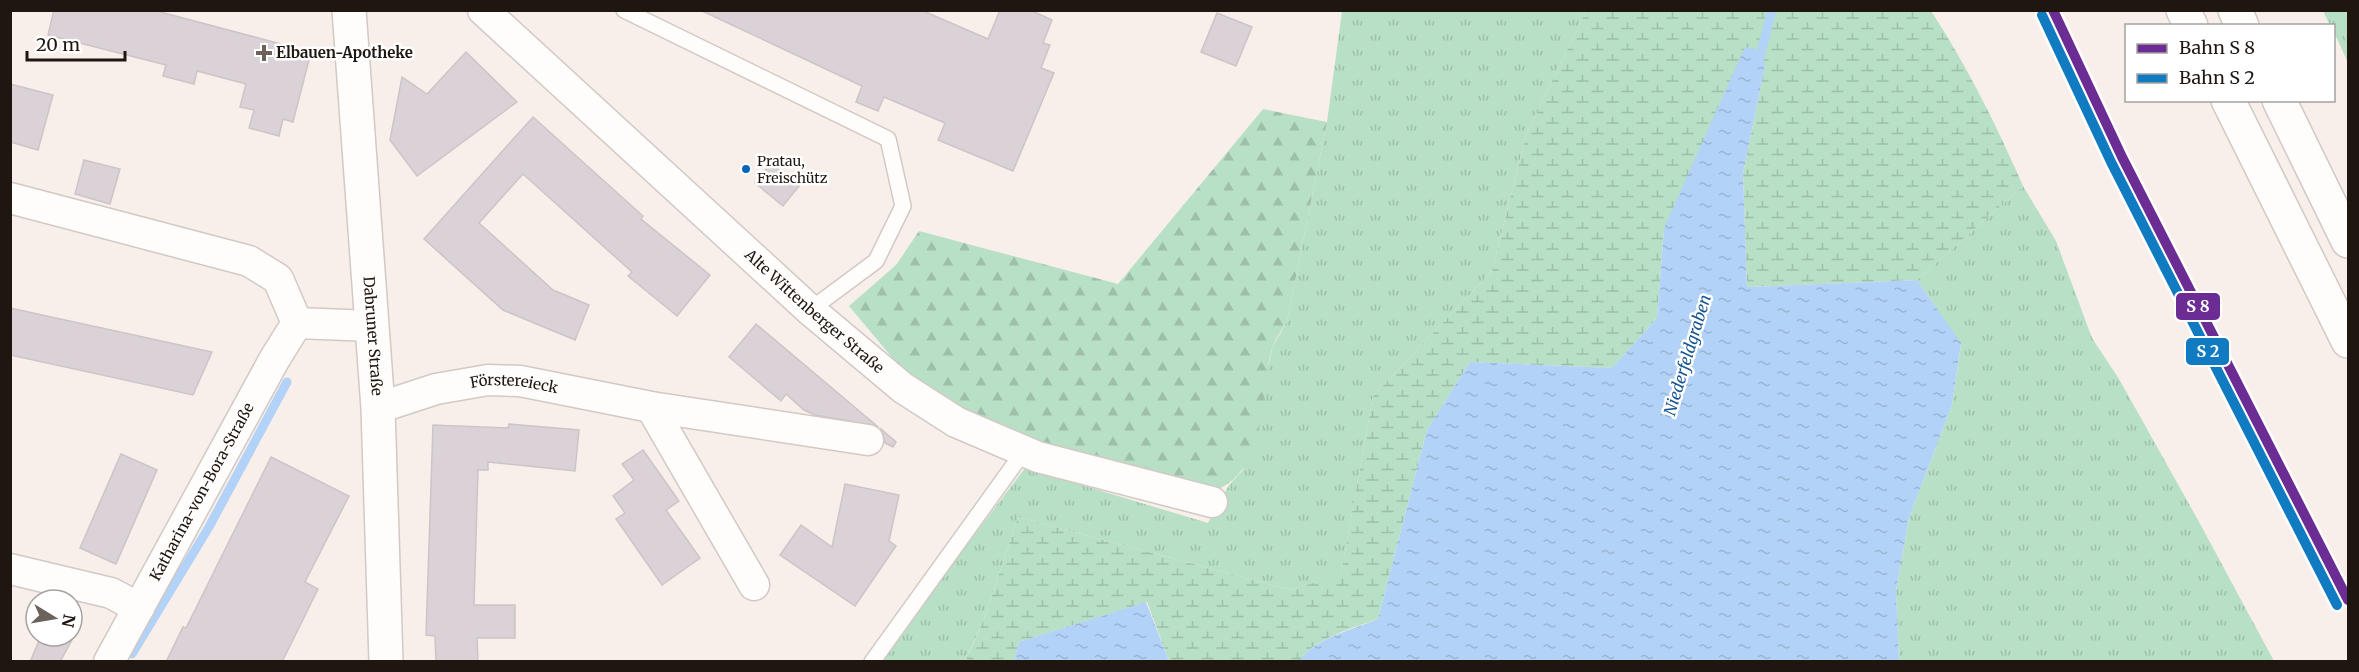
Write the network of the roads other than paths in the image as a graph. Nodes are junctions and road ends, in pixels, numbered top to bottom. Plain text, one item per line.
1 (349, 10) edge
2 (483, 10) edge
3 (624, 10) edge
4 (2183, 10) edge
5 (2235, 10) edge
6 (2190, 24) edge
7 (2241, 24) edge
8 (2229, 102) edge
9 (2280, 102) edge
10 (10, 198) edge
11 (2349, 241) edge
12 (810, 310) junction
13 (297, 323) junction
14 (372, 326) junction
15 (2349, 341) edge
16 (651, 407) junction
17 (378, 408) junction
18 (868, 440) dead end
19 (1024, 451) junction
20 (1212, 502) dead end
21 (10, 570) edge
22 (754, 585) dead end
23 (139, 608) junction
24 (109, 662) edge
25 (386, 662) edge
26 (872, 662) edge

1 - 14 street, Dabruner Straße
2 - 12 street, Alte Wittenberger Straße
3 - 12 lane
4 - 6 street
5 - 7 street
8 - 15 street
9 - 11 street
10 - 13 street
12 - 19 street, Alte Wittenberger Straße
13 - 14 street
13 - 23 street, Katharina-von-Bora-Straße
14 - 17 street, Dabruner Straße
16 - 17 street, Förstereieck
16 - 18 street, Förstereieck
16 - 22 street
17 - 25 street, Dabruner Straße
19 - 20 street, Alte Wittenberger Straße
19 - 26 lane
21 - 23 street
23 - 24 street, Katharina-von-Bora-Straße

